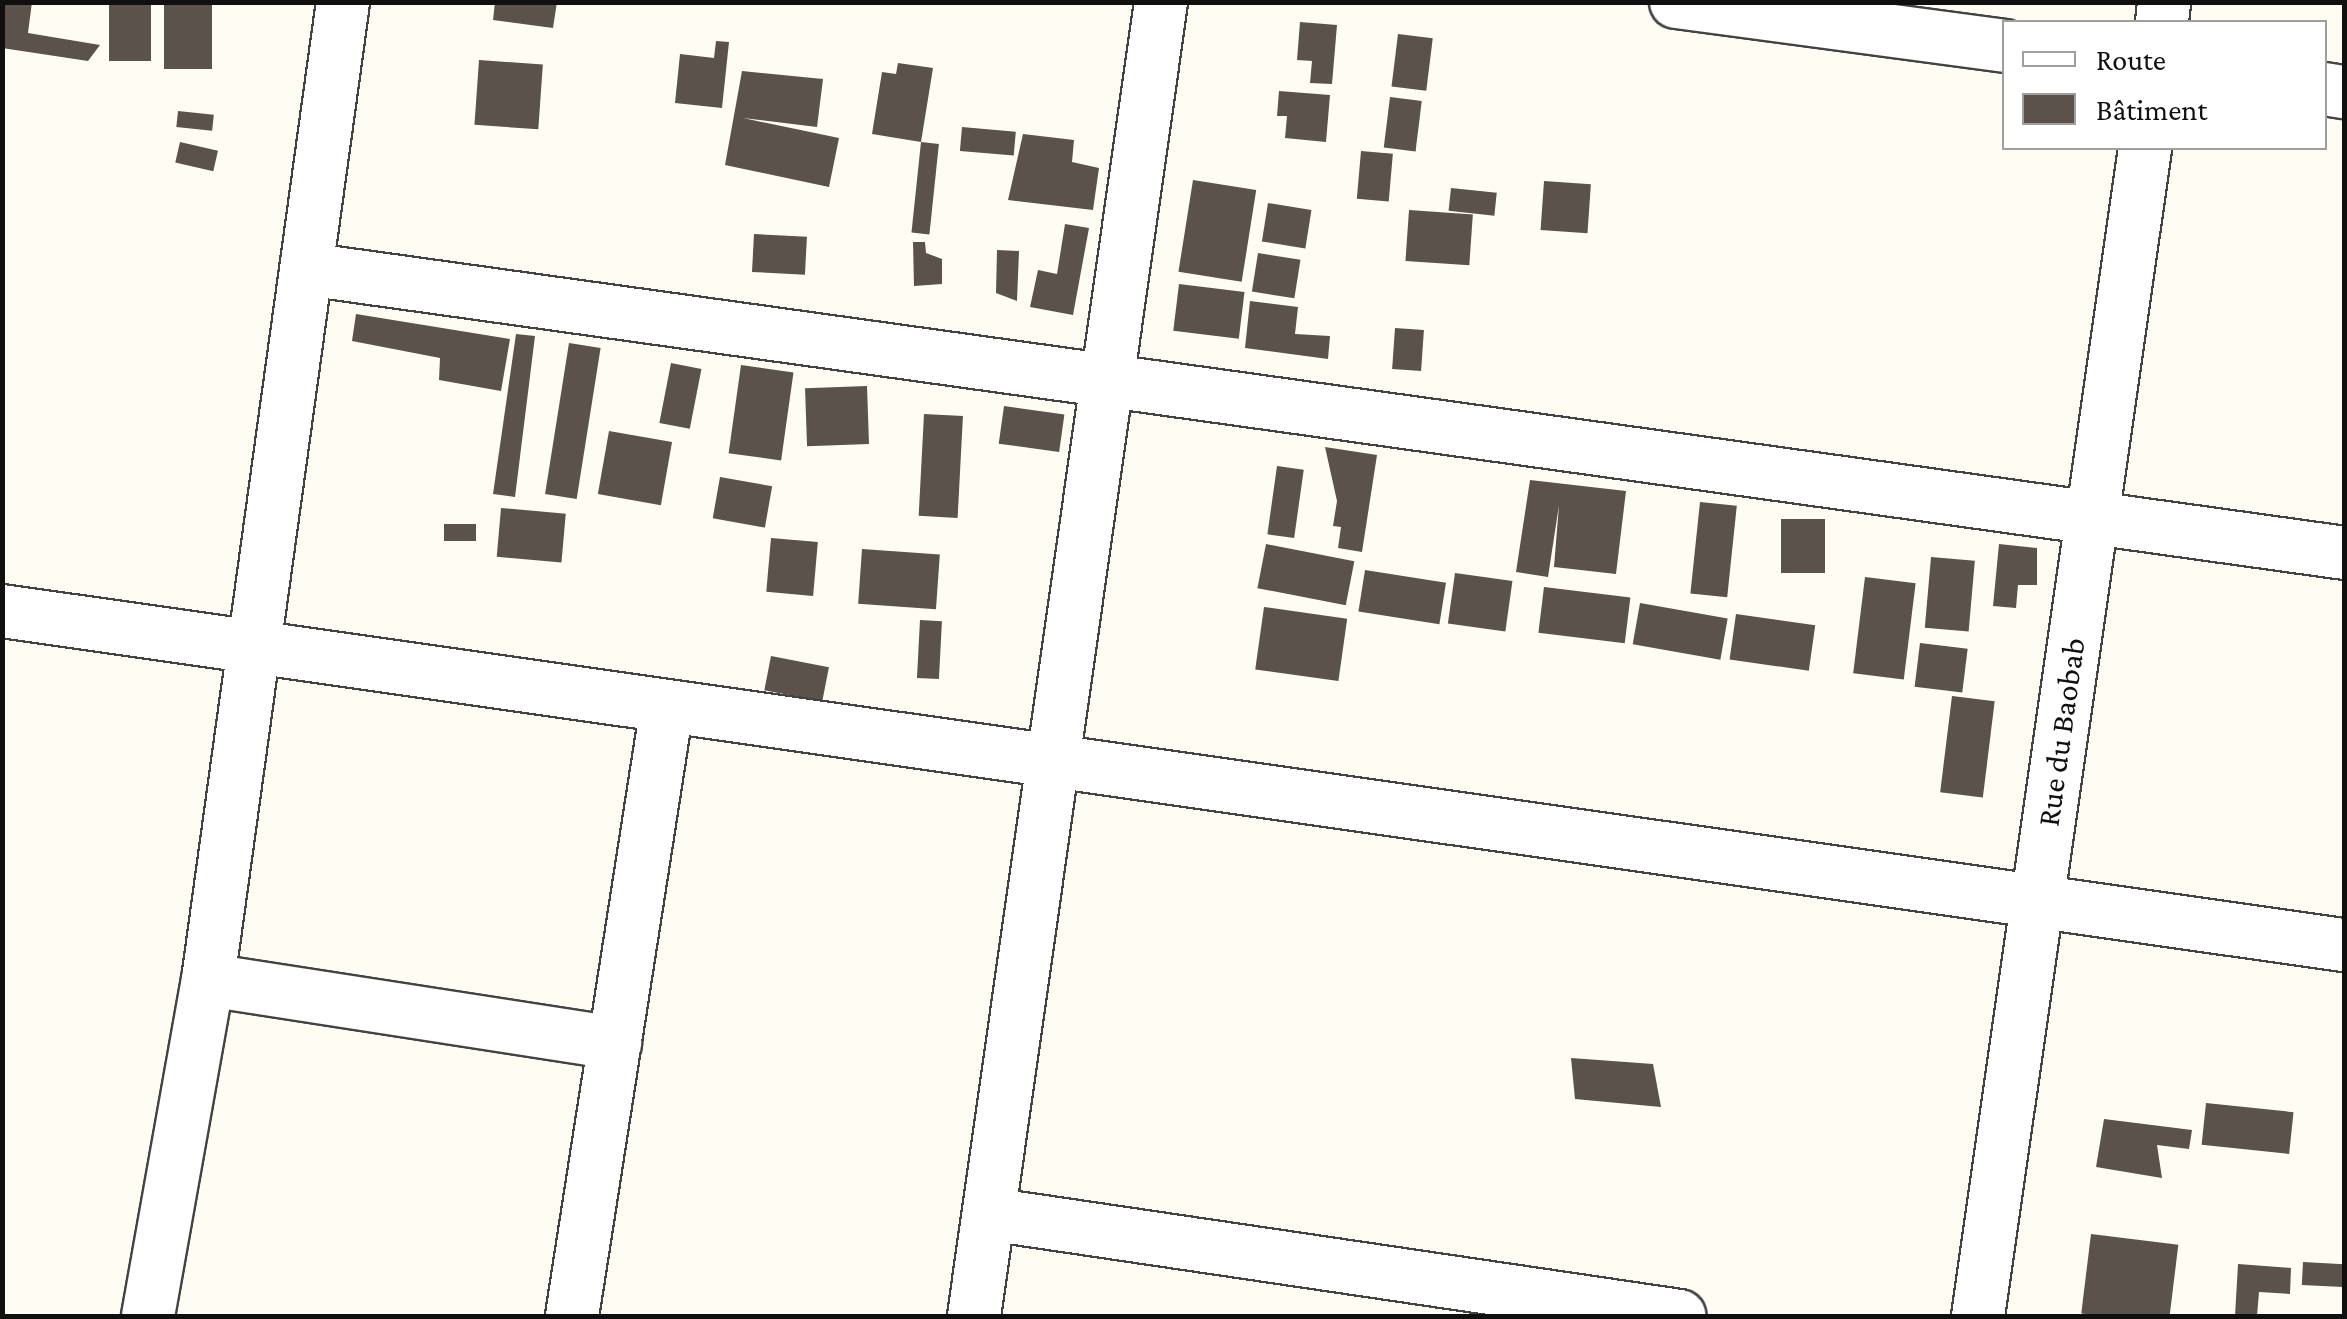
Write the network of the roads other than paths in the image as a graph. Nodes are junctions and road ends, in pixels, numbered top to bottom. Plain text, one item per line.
1 (343, 2) edge
2 (1162, 2) edge
3 (1700, 4) edge
4 (2002, 46) edge
5 (2144, 150) edge
6 (306, 269) junction
7 (1108, 381) junction
8 (2092, 518) junction
9 (2344, 554) edge
10 (2, 612) edge
11 (254, 648) junction
12 (667, 706) junction
13 (1053, 762) junction
14 (2037, 901) junction
15 (2344, 945) edge
16 (208, 980) junction
17 (615, 1043) junction
18 (989, 1214) junction
19 (148, 1316) edge
20 (572, 1316) edge
21 (974, 1316) edge
22 (1680, 1316) edge
23 (1978, 1316) edge

1 - 6 street
2 - 7 street
3 - 4 street
5 - 8 street, Rue du Baobab
6 - 7 street
6 - 11 street
7 - 8 street
7 - 13 street
8 - 9 street
8 - 14 street, Rue du Baobab
10 - 11 street
11 - 12 street
11 - 16 street
12 - 13 street
12 - 17 street
13 - 14 street
13 - 18 street
14 - 15 street
14 - 23 street, Rue du Baobab
16 - 17 street
16 - 19 street
17 - 20 street
18 - 21 street
18 - 22 street

